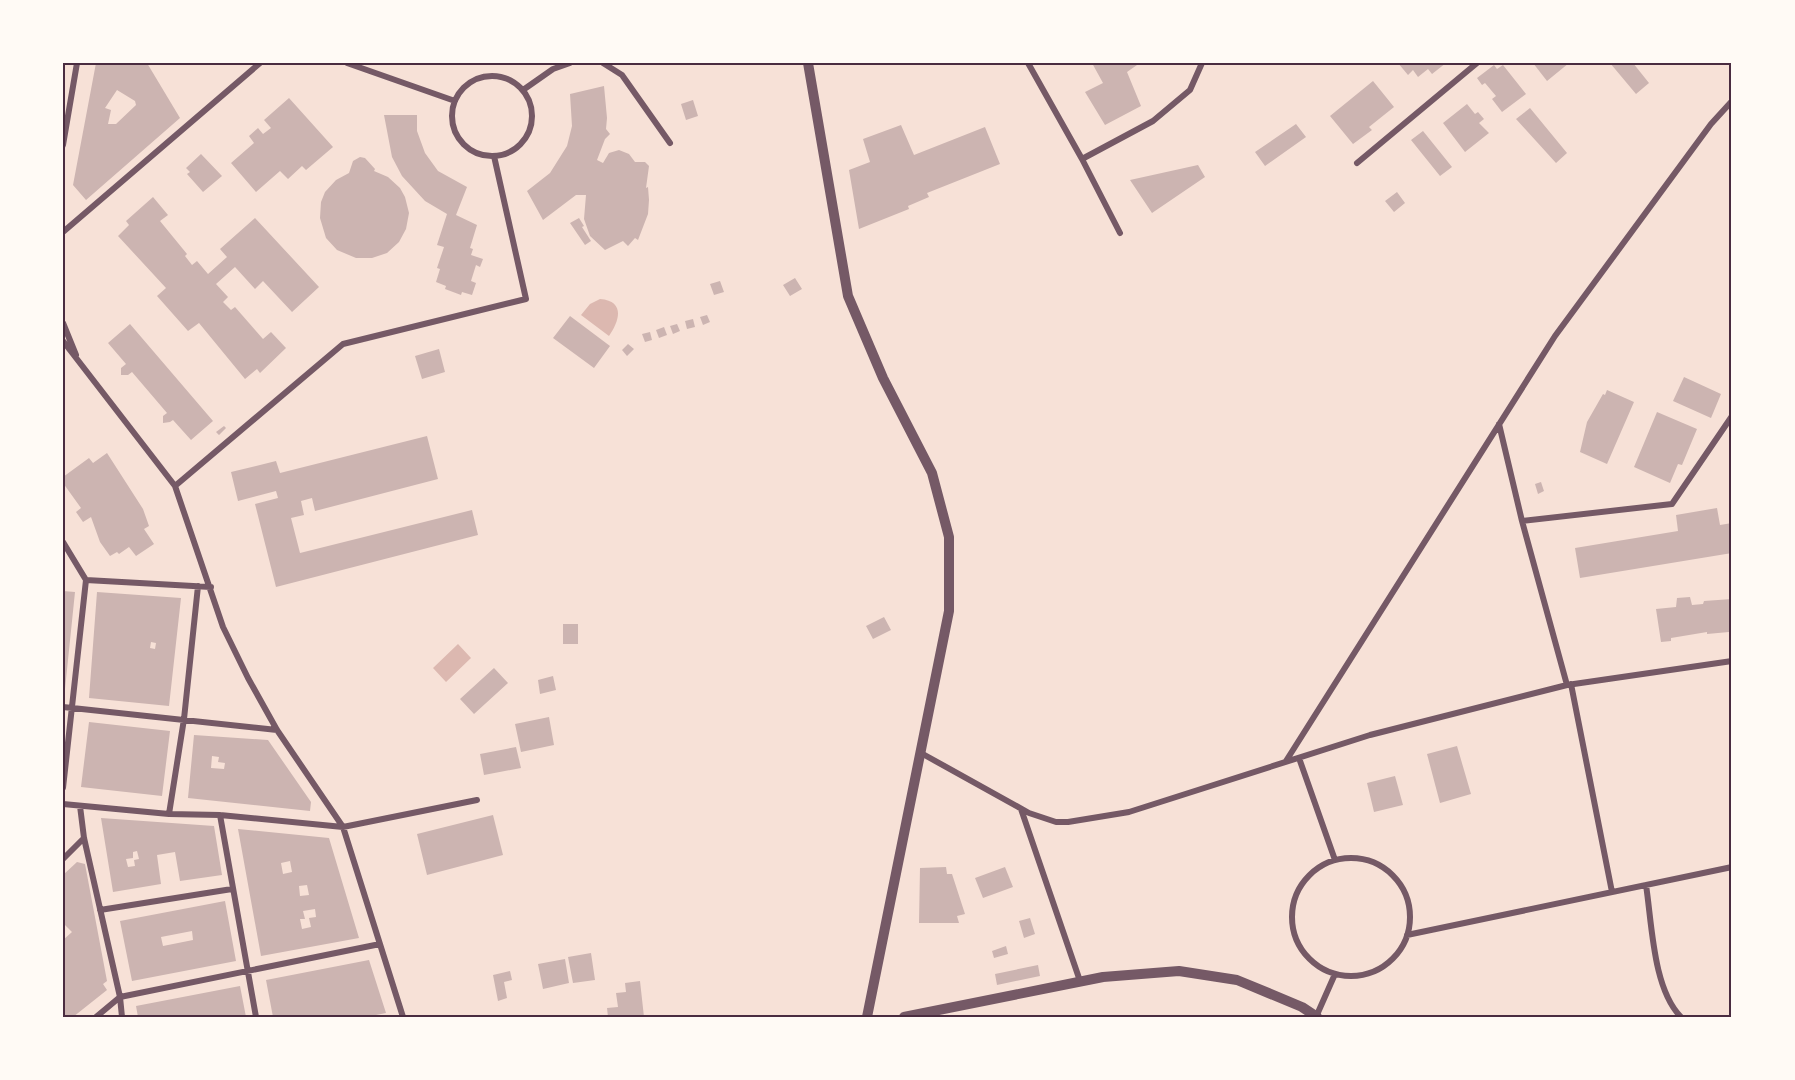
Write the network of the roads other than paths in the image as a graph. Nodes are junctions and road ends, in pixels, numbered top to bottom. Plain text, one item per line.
1 (78, 63) edge
2 (260, 63) edge
3 (347, 63) edge
4 (570, 63) edge
5 (603, 63) edge
6 (808, 63) edge
7 (1028, 63) edge
8 (1202, 63) edge
9 (1477, 63) edge
10 (523, 90) junction
11 (455, 101) junction
12 (1732, 101) edge
13 (64, 132) edge
14 (670, 143) dead end
15 (63, 145) edge
16 (494, 156) junction
17 (1082, 159) junction
18 (1357, 163) dead end
19 (63, 232) edge
20 (1120, 233) dead end
21 (63, 323) edge
22 (63, 341) edge
23 (80, 364) junction
24 (1732, 416) edge
25 (1498, 424) junction
26 (175, 486) junction
27 (1522, 521) junction
28 (63, 542) edge
29 (86, 580) junction
30 (198, 586) junction
31 (211, 587) junction
32 (1732, 661) edge
33 (1569, 685) junction
34 (63, 707) edge
35 (71, 708) junction
36 (183, 719) junction
37 (278, 730) junction
38 (921, 753) junction
39 (1299, 758) junction
40 (1286, 762) junction
41 (63, 788) edge
42 (477, 800) dead end
43 (63, 804) edge
44 (80, 806) junction
45 (1021, 808) junction
46 (169, 814) junction
47 (220, 815) junction
48 (343, 827) junction
49 (84, 838) junction
50 (63, 859) edge
51 (1335, 860) junction
52 (1732, 867) edge
53 (1646, 885) junction
54 (232, 889) junction
55 (1612, 892) junction
56 (100, 910) junction
57 (1407, 935) junction
58 (380, 944) junction
59 (249, 971) junction
60 (1335, 974) junction
61 (1080, 981) junction
62 (120, 997) junction
63 (96, 1017) edge
64 (122, 1017) edge
65 (256, 1017) edge
66 (403, 1017) edge
67 (867, 1017) edge
68 (904, 1017) edge
69 (1317, 1017) edge
70 (1681, 1017) edge

1 - 13 street
2 - 19 street
3 - 11 street
4 - 10 street
5 - 14 street
6 - 38 street
7 - 17 street
8 - 17 street
9 - 18 street
10 - 11 street
10 - 16 street
11 - 16 street
12 - 25 street
13 - 15 street
16 - 26 street
17 - 20 street
21 - 23 street
22 - 23 street
23 - 26 street
24 - 27 street
25 - 27 street
25 - 40 street
26 - 31 street
27 - 33 street
28 - 29 street
29 - 30 street
29 - 35 street
30 - 31 street
30 - 36 street
31 - 37 street
32 - 33 street
33 - 39 street
33 - 55 street
34 - 35 street
35 - 36 street
35 - 41 street
36 - 37 street
36 - 46 street
37 - 48 street
38 - 45 street
38 - 67 street
39 - 40 street
39 - 51 street
40 - 45 street
42 - 48 street
43 - 44 street
44 - 46 street
44 - 49 street
45 - 61 street
46 - 47 street
47 - 48 street
47 - 54 street
48 - 58 street
49 - 50 street
49 - 56 street
51 - 57 street
51 - 60 street
52 - 53 street
53 - 55 street
53 - 70 street
54 - 56 street
54 - 59 street
55 - 57 street
56 - 62 street
57 - 60 street
58 - 59 street
58 - 66 street
59 - 62 street
59 - 65 street
60 - 69 street
61 - 68 street
61 - 69 street
62 - 63 street
62 - 64 street

